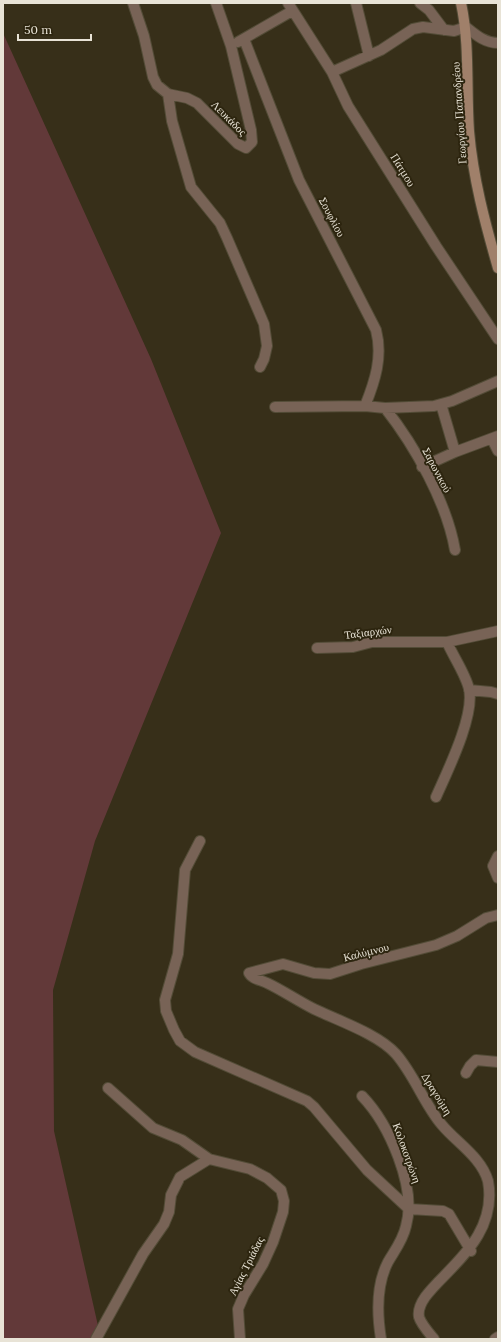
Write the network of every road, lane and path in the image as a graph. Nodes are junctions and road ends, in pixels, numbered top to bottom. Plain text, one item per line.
1 (133, 3) edge
2 (216, 3) edge
3 (356, 3) edge
4 (420, 3) edge
5 (461, 3) edge
6 (290, 7) edge
7 (466, 27) junction
8 (444, 30) junction
9 (244, 39) junction
10 (498, 43) edge
11 (231, 46) junction
12 (369, 56) junction
13 (332, 72) junction
14 (168, 94) junction
15 (498, 268) edge
16 (498, 339) edge
17 (260, 367) dead end
18 (498, 381) edge
19 (441, 404) junction
20 (365, 406) junction
21 (275, 407) dead end
22 (385, 408) junction
23 (495, 437) edge
24 (498, 451) edge
25 (455, 452) junction
26 (422, 467) junction
27 (455, 550) dead end
28 (498, 631) edge
29 (447, 642) junction
30 (317, 648) dead end
31 (470, 690) junction
32 (498, 694) edge
33 (436, 798) dead end
34 (200, 841) dead end
35 (498, 856) edge
36 (498, 878) edge
37 (498, 915) edge
38 (260, 980) joint
39 (498, 1062) edge
40 (466, 1074) dead end
41 (108, 1088) dead end
42 (362, 1096) dead end
43 (209, 1159) junction
44 (410, 1209) junction
45 (470, 1251) junction
46 (498, 1336) edge
47 (96, 1339) edge
48 (240, 1339) edge
49 (381, 1339) edge
50 (434, 1339) edge
51 (495, 1339) edge

1 - 14 street
2 - 11 street, Λευκάδος
3 - 12 street
4 - 8 street
5 - 7 street, Γεωργίου Παπανδρέου
6 - 9 street, Πάτμου
6 - 13 street, Πάτμου
7 - 8 street
7 - 10 street
7 - 15 street, Γεωργίου Παπανδρέου
8 - 12 street
9 - 11 street, Πάτμου
9 - 20 street, Σουφλίου
11 - 14 street, Λευκάδος
12 - 13 street
13 - 16 street, Πάτμου
14 - 17 street
18 - 19 street
19 - 22 street
19 - 25 street
20 - 21 street
20 - 22 street
22 - 26 street, Σαρωνικού
23 - 24 street
23 - 25 street
25 - 26 street
26 - 27 street, Σαρωνικού
28 - 29 street, Ταξιαρχών
29 - 30 street, Ταξιαρχών
29 - 31 street
31 - 32 street
31 - 33 street
34 - 44 street
35 - 36 street
37 - 38 street, Καλύμνου
38 - 45 street, Δραγούμη
39 - 40 street
41 - 43 street
42 - 44 street, Κολοκοτρώνη
43 - 47 street
43 - 48 street, Αγίας Τριάδας
44 - 45 street
44 - 49 street, Κολοκοτρώνη
45 - 50 street, Δραγούμη
46 - 51 street

